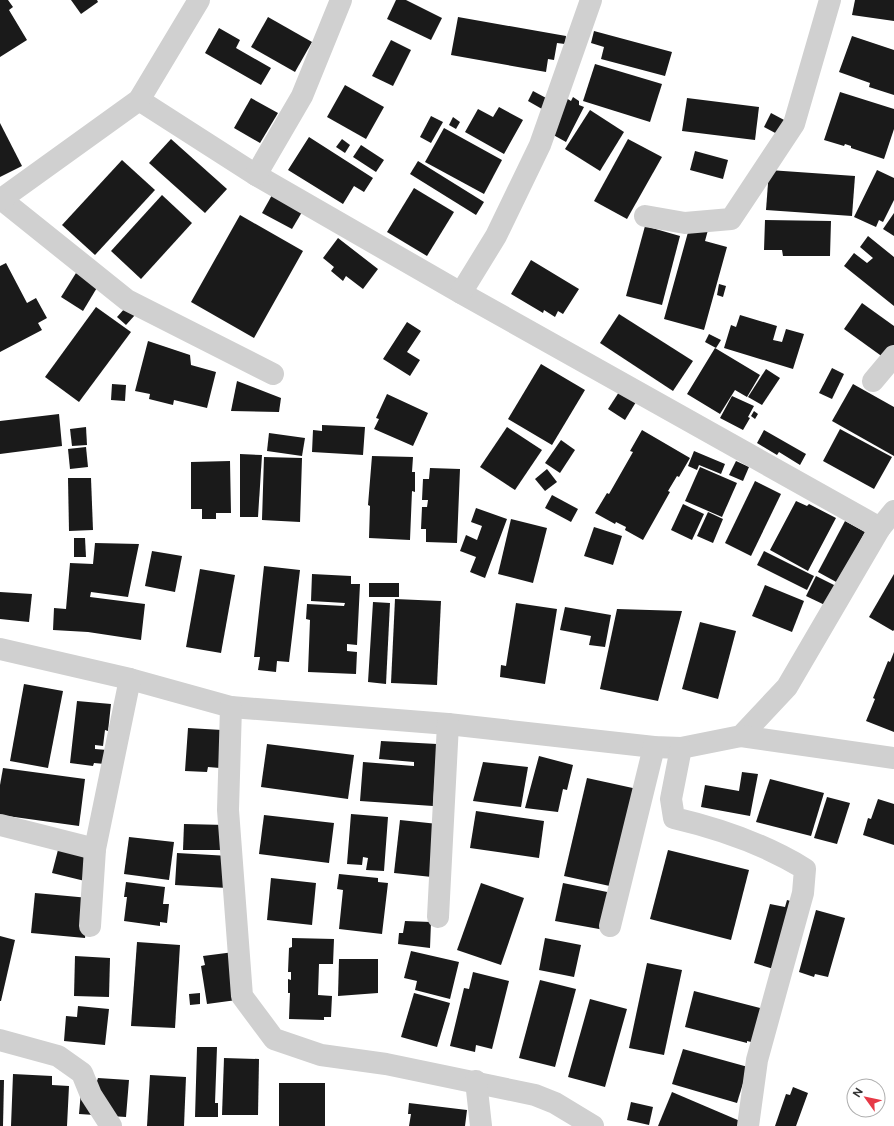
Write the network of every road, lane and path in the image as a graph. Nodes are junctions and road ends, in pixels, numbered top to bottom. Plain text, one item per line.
1 (199, 0) edge
2 (340, 0) edge
3 (591, 0) edge
4 (830, 0) edge
5 (139, 100) junction
6 (256, 175) junction
7 (1, 199) edge
8 (645, 216) dead end
9 (461, 293) junction
10 (894, 356) edge
11 (273, 374) dead end
12 (873, 381) dead end
13 (894, 511) edge
14 (880, 528) junction
15 (0, 649) edge
16 (130, 679) junction
17 (231, 707) junction
18 (448, 724) junction
19 (741, 736) junction
20 (654, 747) junction
21 (682, 748) junction
22 (894, 758) edge
23 (0, 825) edge
24 (95, 848) junction
25 (438, 917) dead end
26 (90, 926) dead end
27 (610, 926) dead end
28 (0, 1040) edge
29 (476, 1081) junction
30 (111, 1126) edge
31 (481, 1126) edge
32 (593, 1126) edge
33 (748, 1126) edge

1 - 5 street
2 - 6 street
3 - 9 street
4 - 8 street
5 - 6 street
5 - 7 street
6 - 9 street
7 - 11 street
9 - 14 street
10 - 12 street
13 - 14 street
14 - 19 street
15 - 16 street
16 - 17 street
16 - 24 street
17 - 18 street
17 - 29 street
18 - 20 street
18 - 25 street
19 - 21 street
19 - 22 street
20 - 21 street
20 - 27 street
21 - 33 street
23 - 24 street
24 - 26 street
28 - 30 street
29 - 31 street
29 - 32 street

